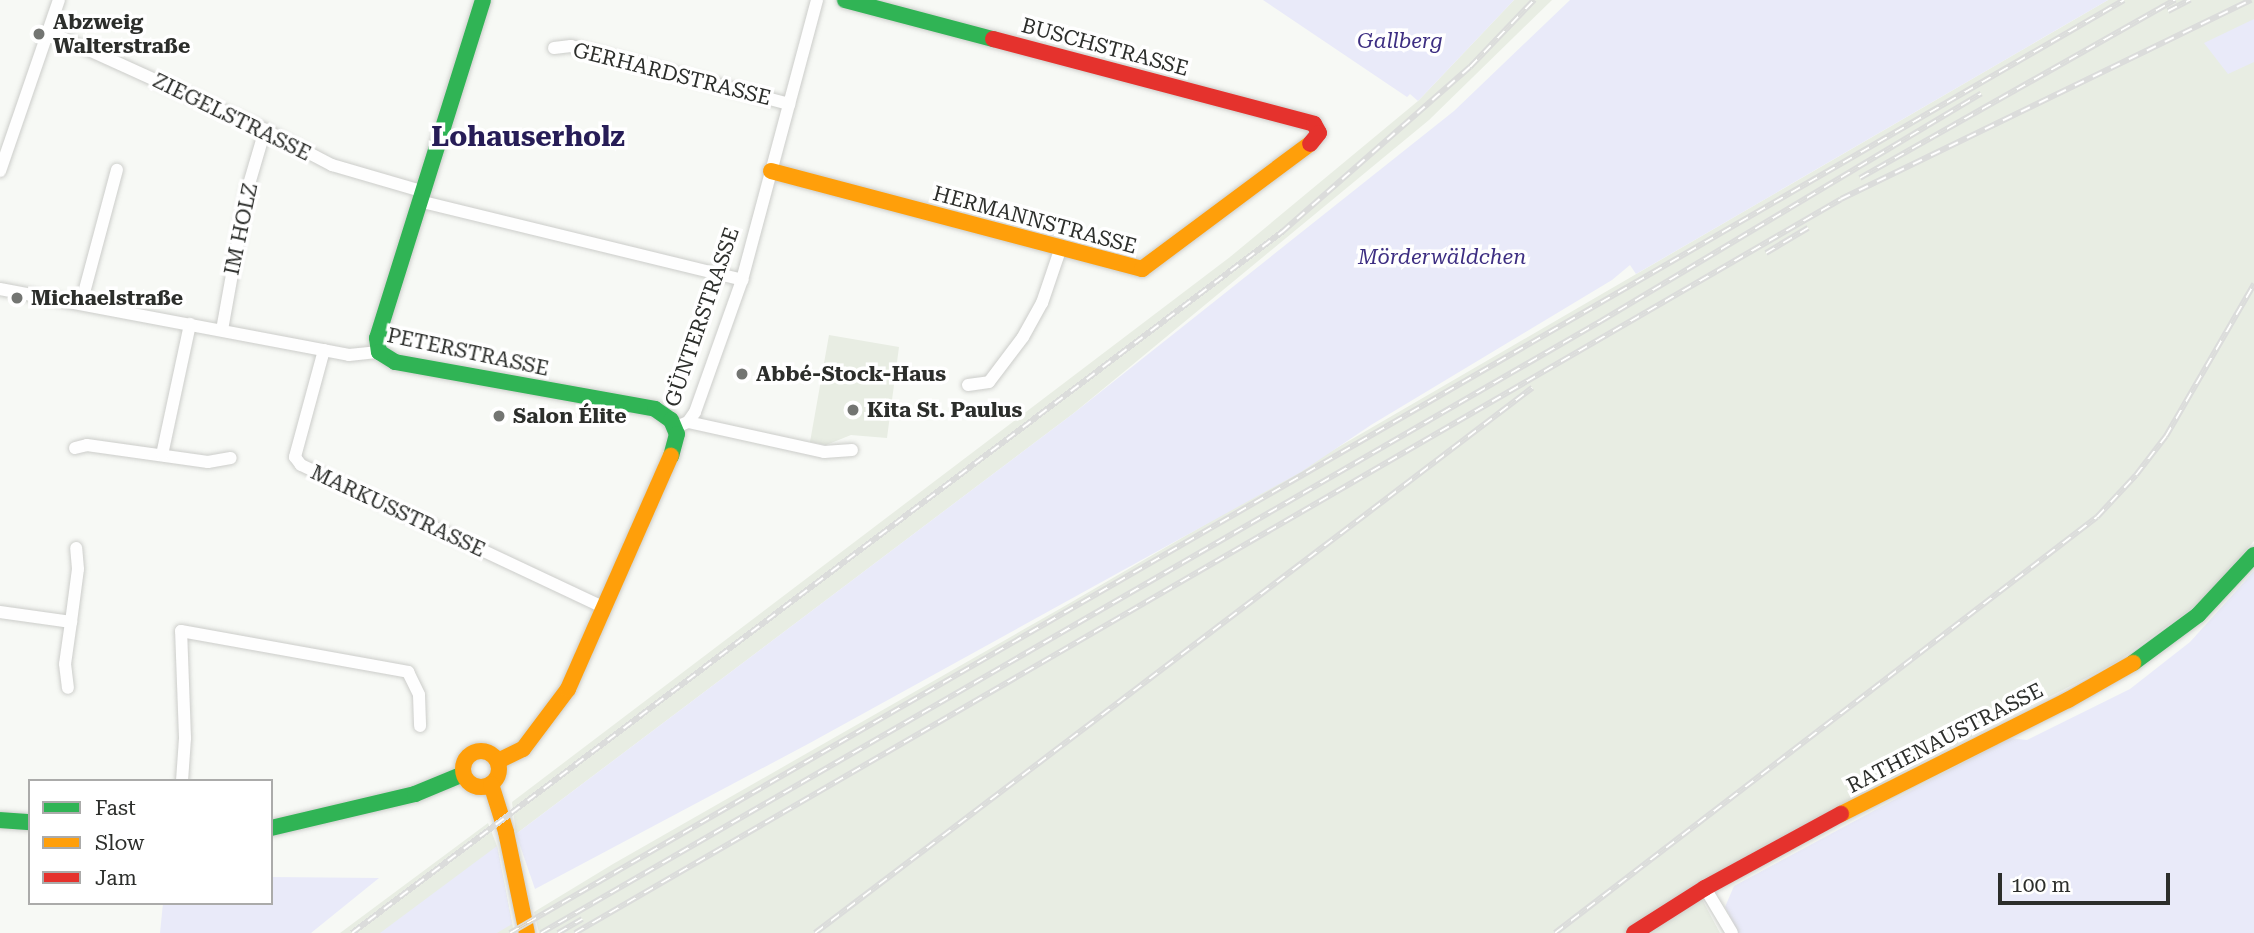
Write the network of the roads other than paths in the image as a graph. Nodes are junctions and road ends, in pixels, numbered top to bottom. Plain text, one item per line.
1 (59, 0) edge
2 (483, 0) edge
3 (817, 0) edge
4 (845, 0) edge
5 (47, 31) junction
6 (554, 48) dead end
7 (789, 104) junction
8 (1314, 124) joint
9 (265, 130) junction
10 (117, 170) dead end
11 (0, 171) edge
12 (771, 171) junction
13 (420, 196) junction
14 (1060, 250) junction
15 (742, 280) junction
16 (0, 289) edge
17 (80, 304) junction
18 (190, 324) junction
19 (222, 330) junction
20 (324, 350) junction
21 (379, 352) junction
22 (968, 385) dead end
23 (682, 425) junction
24 (75, 448) dead end
25 (852, 450) dead end
26 (162, 456) junction
27 (231, 458) dead end
28 (76, 548) dead end
29 (2254, 555) edge
30 (605, 608) junction
31 (0, 612) edge
32 (71, 622) junction
33 (68, 688) dead end
34 (420, 726) dead end
35 (498, 761) junction
36 (463, 774) junction
37 (182, 779) edge
38 (491, 784) junction
39 (0, 820) edge
40 (28, 822) edge
41 (273, 828) edge
42 (1705, 888) junction
43 (527, 933) edge
44 (1634, 933) edge
45 (1732, 933) edge

1 - 5 street
2 - 13 street
3 - 7 street, GÜNTERSTRASSE
4 - 8 street, BUSCHSTRASSE
5 - 9 street, ZIEGELSTRASSE
5 - 11 street
6 - 7 street, GERHARDSTRASSE
7 - 12 street, GÜNTERSTRASSE
8 - 14 street, HERMANNSTRASSE
9 - 13 street, ZIEGELSTRASSE
9 - 19 street, IM HOLZ
10 - 17 street
12 - 14 street, HERMANNSTRASSE
12 - 15 street, GÜNTERSTRASSE
13 - 15 street, ZIEGELSTRASSE
13 - 21 street
14 - 22 street
15 - 23 street, GÜNTERSTRASSE
16 - 17 street, PETERSTRASSE
17 - 18 street, PETERSTRASSE
18 - 19 street, PETERSTRASSE
18 - 26 street
19 - 20 street, PETERSTRASSE
20 - 21 street, PETERSTRASSE
20 - 30 street, MARKUSSTRASSE
21 - 23 street, PETERSTRASSE
23 - 25 street, PETERSTRASSE
23 - 30 street, GÜNTERSTRASSE
24 - 26 street
26 - 27 street
28 - 32 street
29 - 42 street, RATHENAUSTRASSE
30 - 35 street, GÜNTERSTRASSE
31 - 32 street
32 - 33 street
34 - 37 street
35 - 36 street
35 - 38 street
36 - 38 street
36 - 41 street
38 - 43 street
39 - 40 street
42 - 44 street, RATHENAUSTRASSE
42 - 45 street

